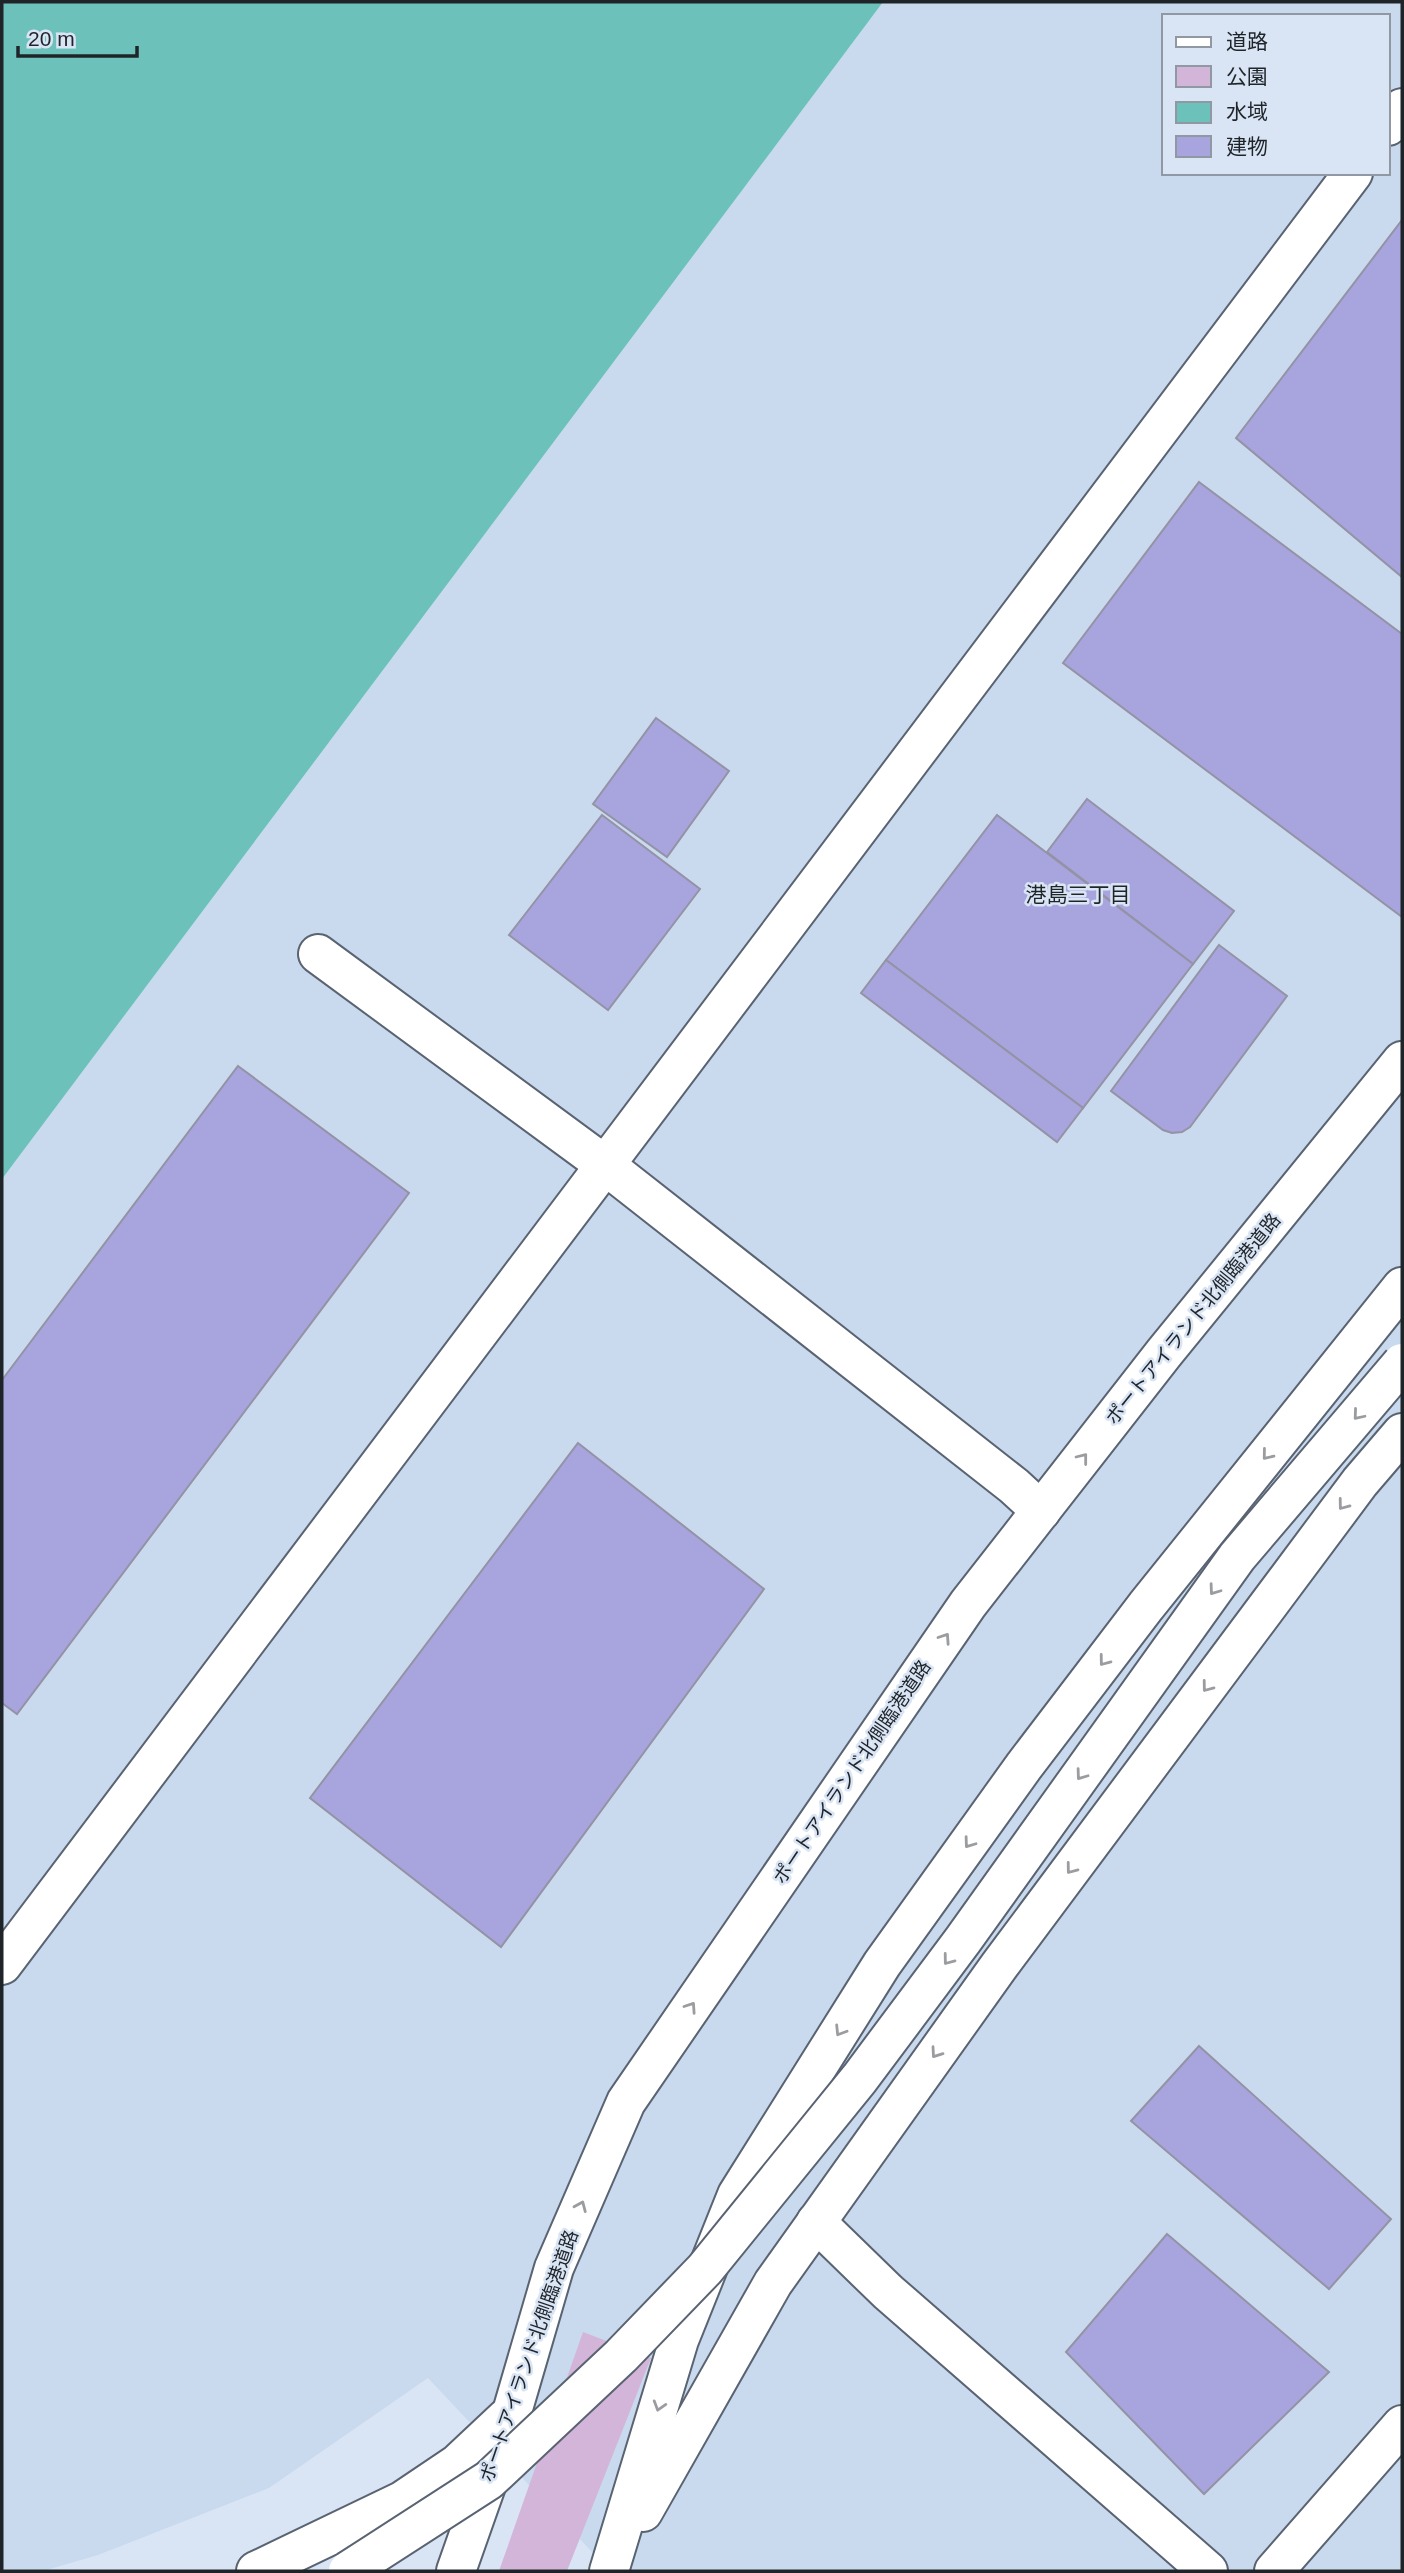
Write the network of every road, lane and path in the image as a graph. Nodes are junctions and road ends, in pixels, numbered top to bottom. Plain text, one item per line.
1 (1402, 108) edge
2 (1390, 123) edge
3 (1351, 175) edge
4 (318, 954) dead end
5 (1402, 1061) edge
6 (605, 1165) junction
7 (1402, 1287) edge
8 (1402, 1363) edge
9 (1402, 1433) edge
10 (1041, 1511) junction
11 (2, 1965) edge
12 (817, 2222) junction
13 (512, 2412) junction
14 (1402, 2425) edge
15 (402, 2501) junction
16 (458, 2564) edge
17 (256, 2571) edge
18 (348, 2571) edge
19 (610, 2571) edge
20 (1208, 2571) edge
21 (1275, 2571) edge

1 - 2 street
3 - 6 street
4 - 6 street
10 -> 5 street, ポートアイランド北側臨港道路
6 - 10 street
6 - 11 street
7 -> 19 street
8 -> 18 street, bridge
9 -> 12 street
13 -> 10 street, ポートアイランド北側臨港道路
12 - 19 street
12 - 20 street
13 - 15 street
13 - 16 street, ポートアイランド北側臨港道路
14 - 21 street
15 - 16 street
15 - 17 street

